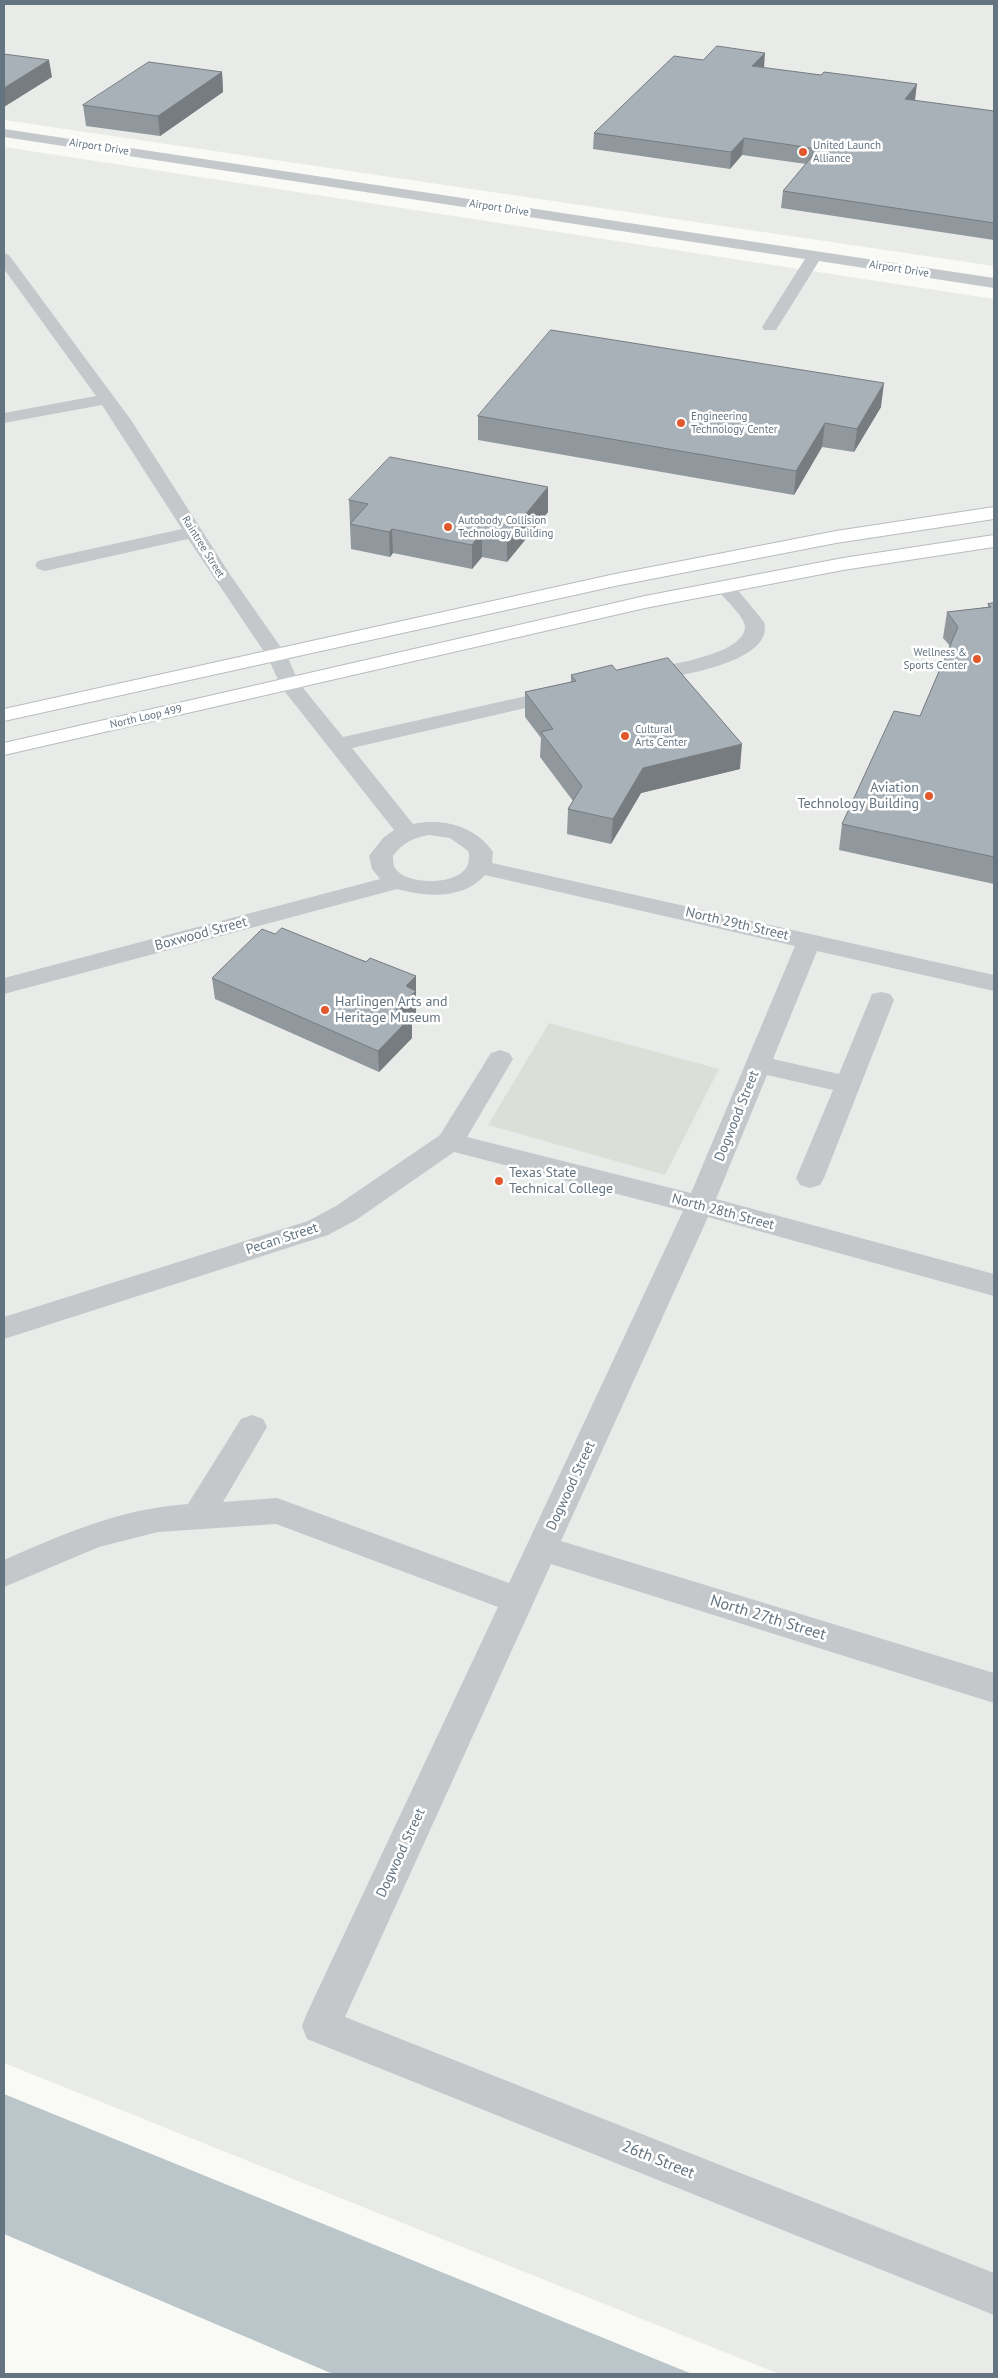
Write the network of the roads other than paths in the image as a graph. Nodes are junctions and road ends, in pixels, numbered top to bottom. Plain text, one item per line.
1 (4, 133) edge
2 (815, 256) junction
3 (4, 258) edge
4 (994, 283) edge
5 (770, 327) dead end
6 (106, 399) junction
7 (4, 418) edge
8 (994, 513) edge
9 (194, 532) junction
10 (994, 541) edge
11 (45, 565) dead end
12 (725, 587) junction
13 (277, 656) junction
14 (619, 681) edge
15 (289, 684) junction
16 (581, 690) edge
17 (4, 714) edge
18 (337, 745) junction
19 (4, 749) edge
20 (407, 832) junction
21 (479, 867) junction
22 (398, 882) junction
23 (810, 940) junction
24 (994, 983) edge
25 (4, 986) edge
26 (881, 1000) dead end
27 (500, 1058) dead end
28 (758, 1064) junction
29 (848, 1085) junction
30 (450, 1142) junction
31 (810, 1178) dead end
32 (700, 1205) junction
33 (994, 1285) edge
34 (4, 1328) edge
35 (252, 1427) dead end
36 (197, 1516) junction
37 (542, 1548) junction
38 (4, 1574) edge
39 (518, 1600) junction
40 (994, 1688) edge
41 (321, 2026) joint
42 (994, 2294) edge

1 - 2 street, Airport Drive
2 - 4 street, Airport Drive
2 - 5 street
3 - 6 street, Raintree Street
6 - 7 street
6 - 9 street, Raintree Street
8 - 13 main road
9 - 11 street
9 - 13 street, Raintree Street
10 - 12 main road, North Loop 499
12 - 14 street
12 - 15 main road, North Loop 499
13 - 15 street, Raintree Street
13 - 17 main road
15 - 18 street, Raintree Street
15 - 19 main road, North Loop 499
16 - 18 street
18 - 20 street, Raintree Street
20 - 21 street
20 - 22 street
21 - 22 street
21 - 23 street, North 29th Street
22 - 25 street, Boxwood Street
23 - 24 street, North 29th Street
23 - 28 street, Dogwood Street
26 - 29 street
27 - 30 street, Pecan Street
28 - 29 street
28 - 32 street, Dogwood Street
29 - 31 street
30 - 32 street, North 28th Street
30 - 34 street, Pecan Street
32 - 33 street, North 28th Street
32 - 37 street, Dogwood Street
35 - 36 street
36 - 38 street
36 - 39 street
37 - 39 street, Dogwood Street
37 - 40 street, North 27th Street
39 - 41 street, Dogwood Street
41 - 42 street, 26th Street

